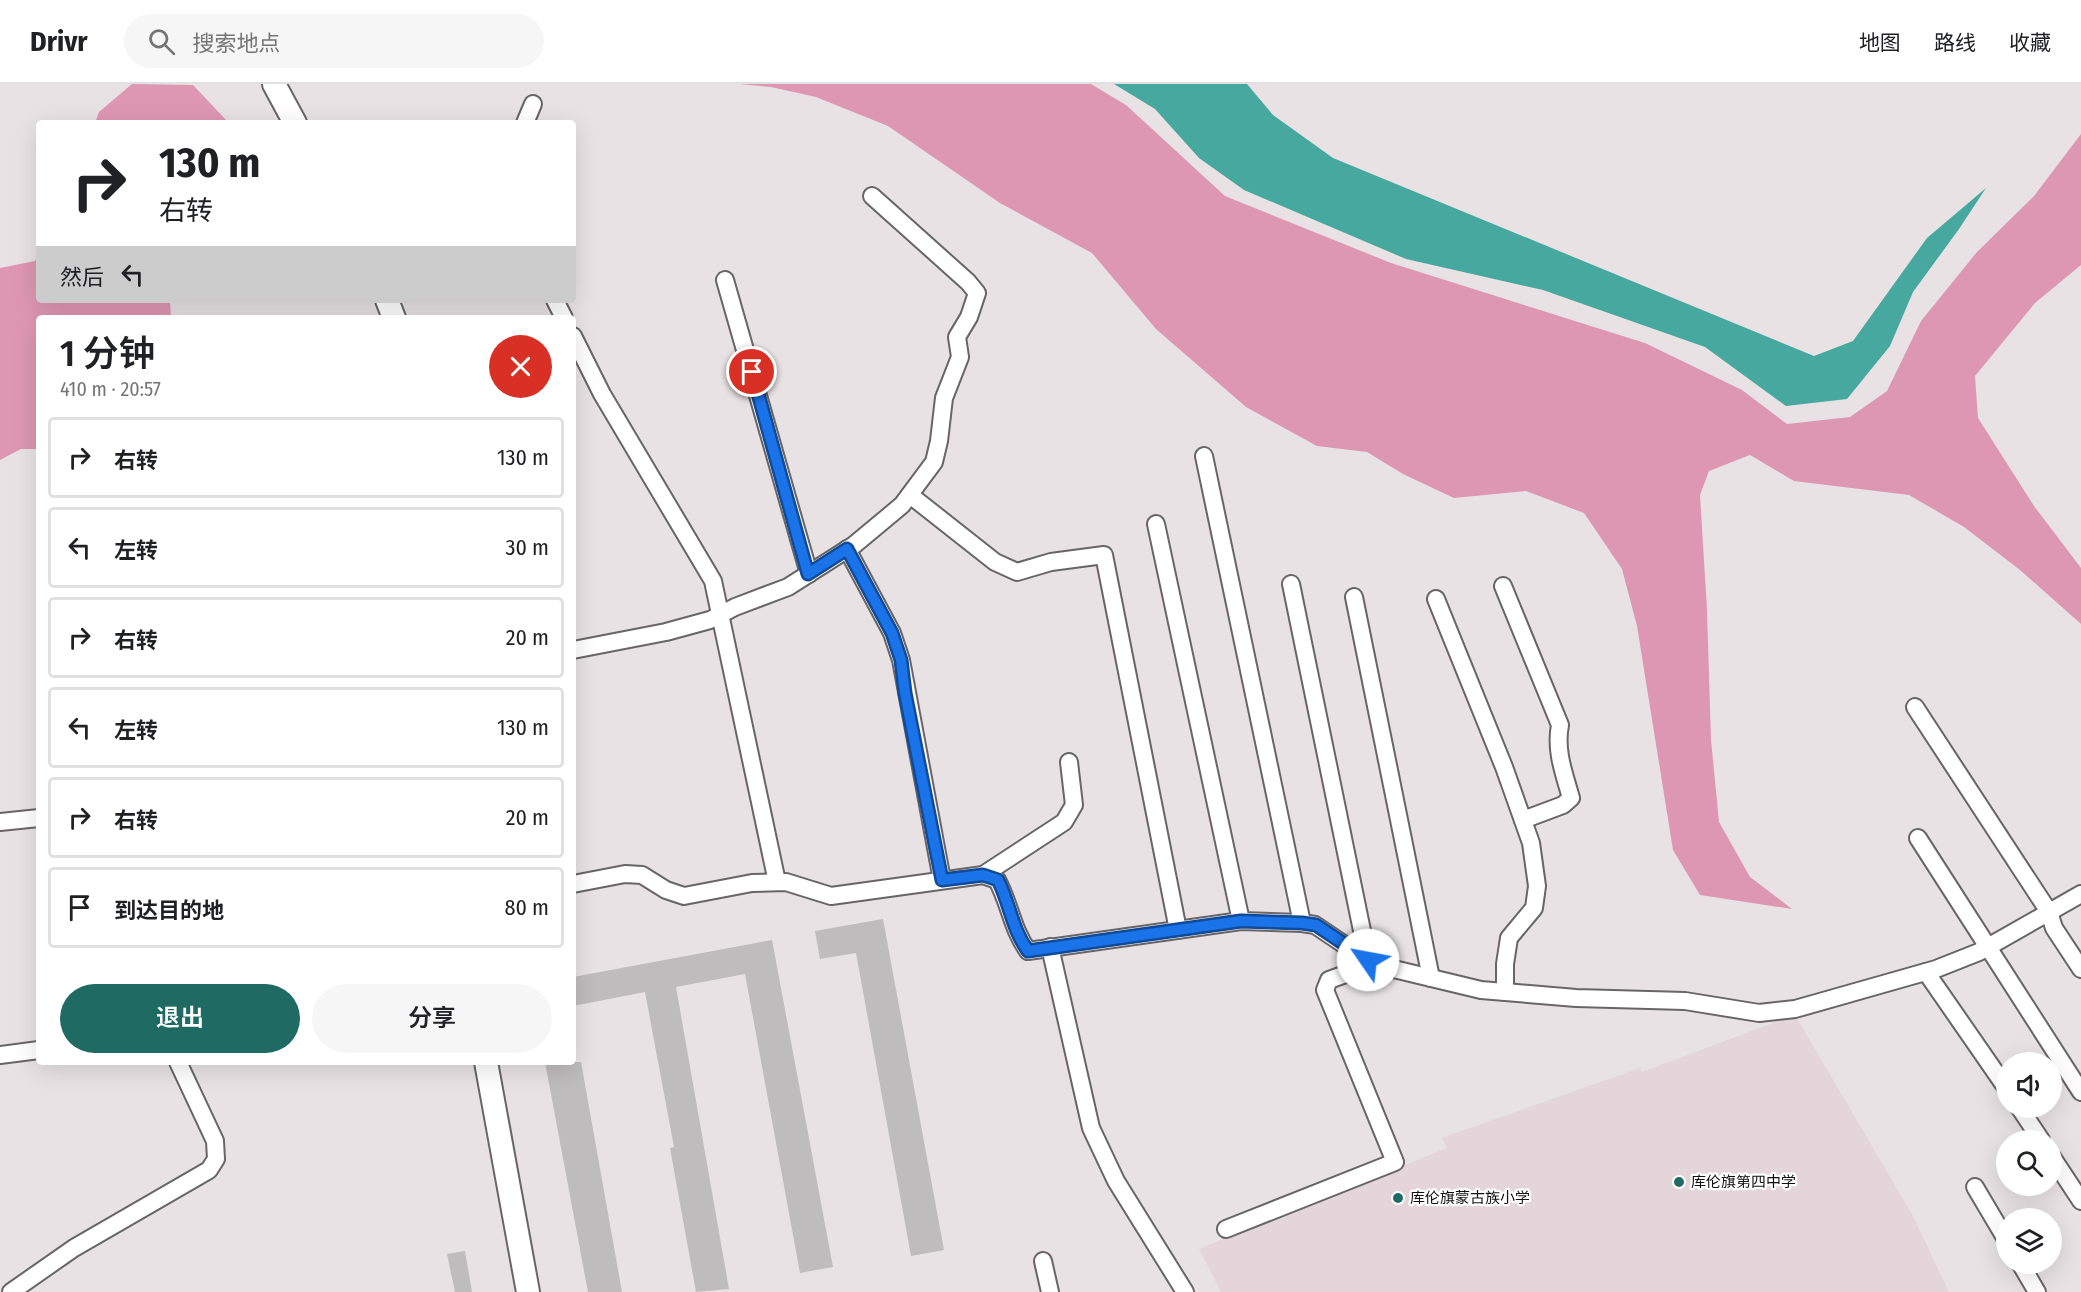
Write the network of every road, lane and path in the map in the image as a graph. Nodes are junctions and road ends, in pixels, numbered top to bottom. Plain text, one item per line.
1 (274, 84) edge
2 (533, 104) dead end
3 (293, 120) edge
4 (526, 120) edge
5 (872, 196) dead end
6 (725, 280) dead end
7 (576, 342) edge
8 (1204, 456) dead end
9 (910, 495) junction
10 (1156, 524) dead end
11 (847, 549) junction
12 (808, 574) junction
13 (1291, 584) dead end
14 (1503, 586) dead end
15 (1354, 597) dead end
16 (1436, 599) dead end
17 (720, 615) junction
18 (576, 649) edge
19 (1915, 707) dead end
20 (1070, 762) dead end
21 (36, 818) edge
22 (1523, 820) junction
23 (0, 822) edge
24 (1918, 838) dead end
25 (983, 875) junction
26 (942, 880) junction
27 (777, 882) junction
28 (576, 883) edge
29 (2081, 894) edge
30 (2049, 912) junction
31 (1241, 921) junction
32 (1302, 923) junction
33 (1178, 930) junction
34 (1050, 947) junction
35 (1988, 947) junction
36 (1371, 962) junction
37 (2081, 969) edge
38 (1926, 972) junction
39 (1431, 978) junction
40 (1505, 992) junction
41 (36, 1050) edge
42 (0, 1055) edge
43 (179, 1065) edge
44 (487, 1065) edge
45 (1996, 1073) edge
46 (2081, 1092) edge
47 (2062, 1172) edge
48 (1975, 1187) dead end
49 (2081, 1201) edge
50 (1996, 1222) edge
51 (1226, 1229) dead end
52 (1043, 1261) dead end
53 (2026, 1274) edge
54 (11, 1292) edge
55 (528, 1292) edge
56 (1050, 1292) edge
57 (1185, 1292) edge
58 (2037, 1292) edge

1 - 3 street
2 - 4 street
5 - 9 street
6 - 12 street
7 - 17 street
8 - 32 street
9 - 11 street
9 - 33 street
10 - 31 street
11 - 12 street
11 - 26 street
12 - 17 street
13 - 36 street
14 - 22 street
15 - 39 street
16 - 22 street
17 - 18 street
17 - 27 street
19 - 30 street
20 - 25 street
21 - 23 street
22 - 40 street
24 - 35 street
25 - 26 street
25 - 34 street
26 - 27 street
27 - 28 street
29 - 30 street
30 - 35 street
30 - 37 street
31 - 32 street
31 - 33 street
32 - 36 street
33 - 34 street
34 - 57 street
35 - 38 street
35 - 46 street
36 - 39 street
36 - 51 street
38 - 40 street
38 - 45 street
39 - 40 street
41 - 42 street
43 - 54 street
44 - 55 street
47 - 49 street
48 - 50 street
52 - 56 street
53 - 58 street

